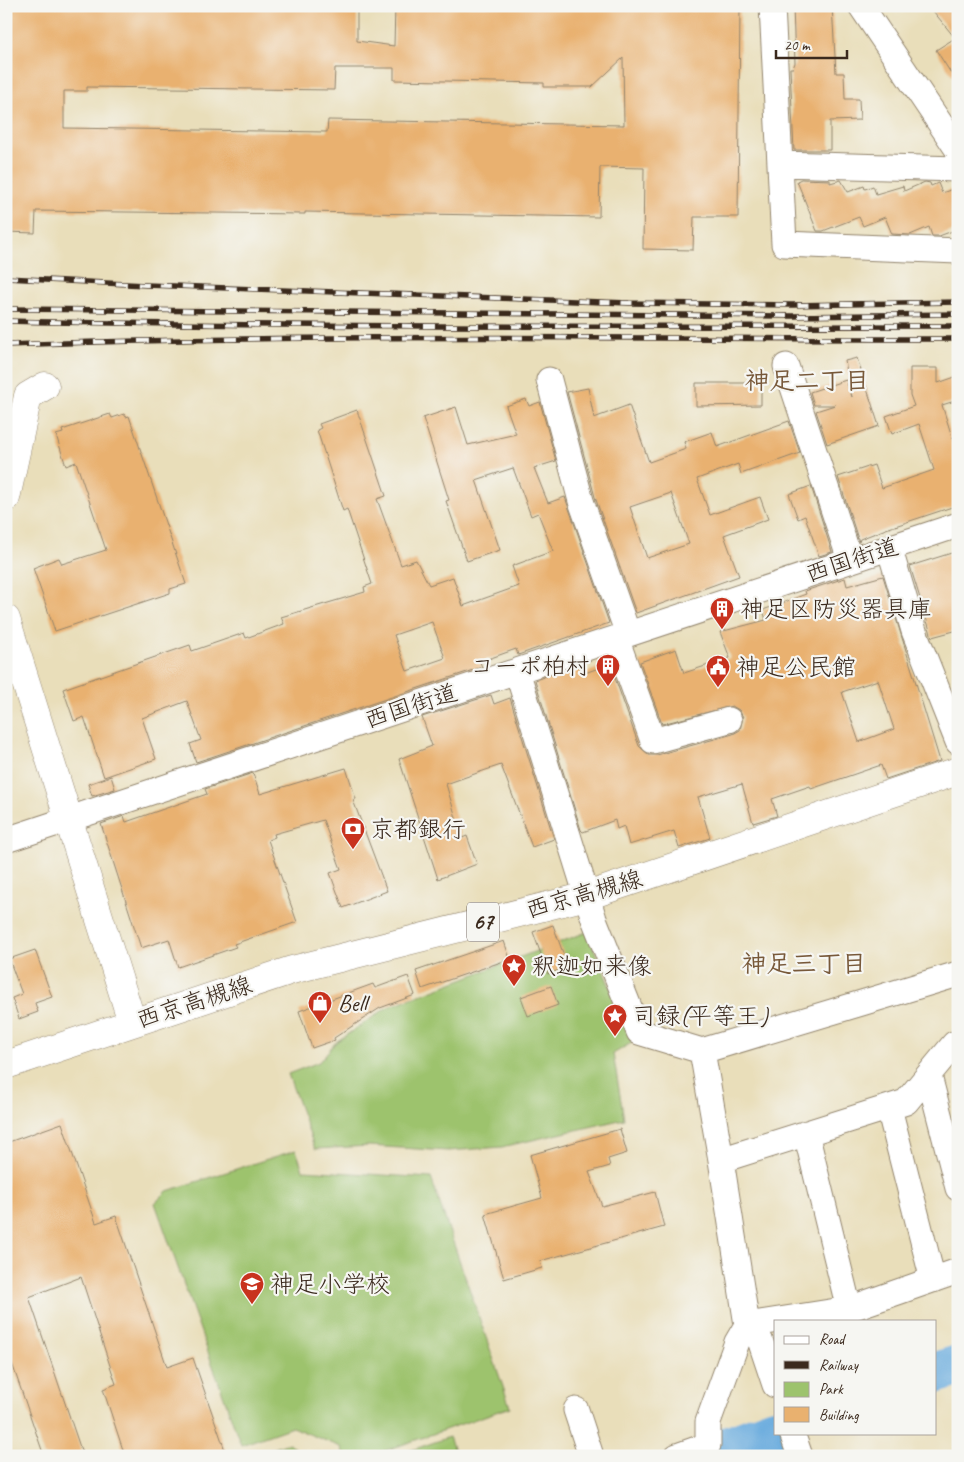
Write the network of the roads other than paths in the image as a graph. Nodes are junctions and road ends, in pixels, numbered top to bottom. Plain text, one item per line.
1 (772, 6) edge
2 (860, 6) edge
3 (958, 150) edge
4 (780, 164) junction
5 (958, 169) edge
6 (958, 250) edge
7 (786, 366) dead end
8 (549, 380) dead end
9 (45, 386) dead end
10 (6, 498) edge
11 (958, 525) edge
12 (889, 547) junction
13 (850, 560) junction
14 (6, 618) edge
15 (622, 636) junction
16 (517, 671) junction
17 (729, 720) dead end
18 (958, 742) edge
19 (958, 771) edge
20 (70, 819) junction
21 (6, 840) edge
22 (587, 896) junction
23 (958, 974) edge
24 (132, 1022) junction
25 (954, 1044) dead end
26 (702, 1051) junction
27 (6, 1065) edge
28 (929, 1076) junction
29 (889, 1108) junction
30 (806, 1133) junction
31 (721, 1160) junction
32 (958, 1188) edge
33 (958, 1271) edge
34 (933, 1280) junction
35 (848, 1309) junction
36 (779, 1320) edge
37 (774, 1321) edge
38 (747, 1325) junction
39 (774, 1381) edge
40 (576, 1410) dead end
41 (710, 1450) edge
42 (591, 1456) edge
43 (677, 1456) edge

1 - 4 street
2 - 3 street
4 - 5 street
4 - 6 street
7 - 13 street
8 - 15 street
9 - 10 main road
11 - 12 street, 西国街道
12 - 13 street, 西国街道
12 - 18 street
13 - 15 street, 西国街道
14 - 20 main road
15 - 16 street, 西国街道
15 - 17 street
16 - 20 street, 西国街道
16 - 22 street
19 - 22 main road, 西京高槻線 / 67
20 - 21 street, 西国街道
20 - 24 main road
22 - 24 main road, 西京高槻線 / 67
22 - 26 street
23 - 26 street
24 - 27 main road, 西京高槻線 / 67
25 - 28 street
26 - 31 street
28 - 29 street
28 - 32 street
29 - 30 street
29 - 34 street
30 - 31 street
30 - 35 street
31 - 38 street
33 - 34 street
34 - 35 street
35 - 36 street
37 - 38 street
38 - 39 street
38 - 41 street
40 - 42 street
41 - 43 street

